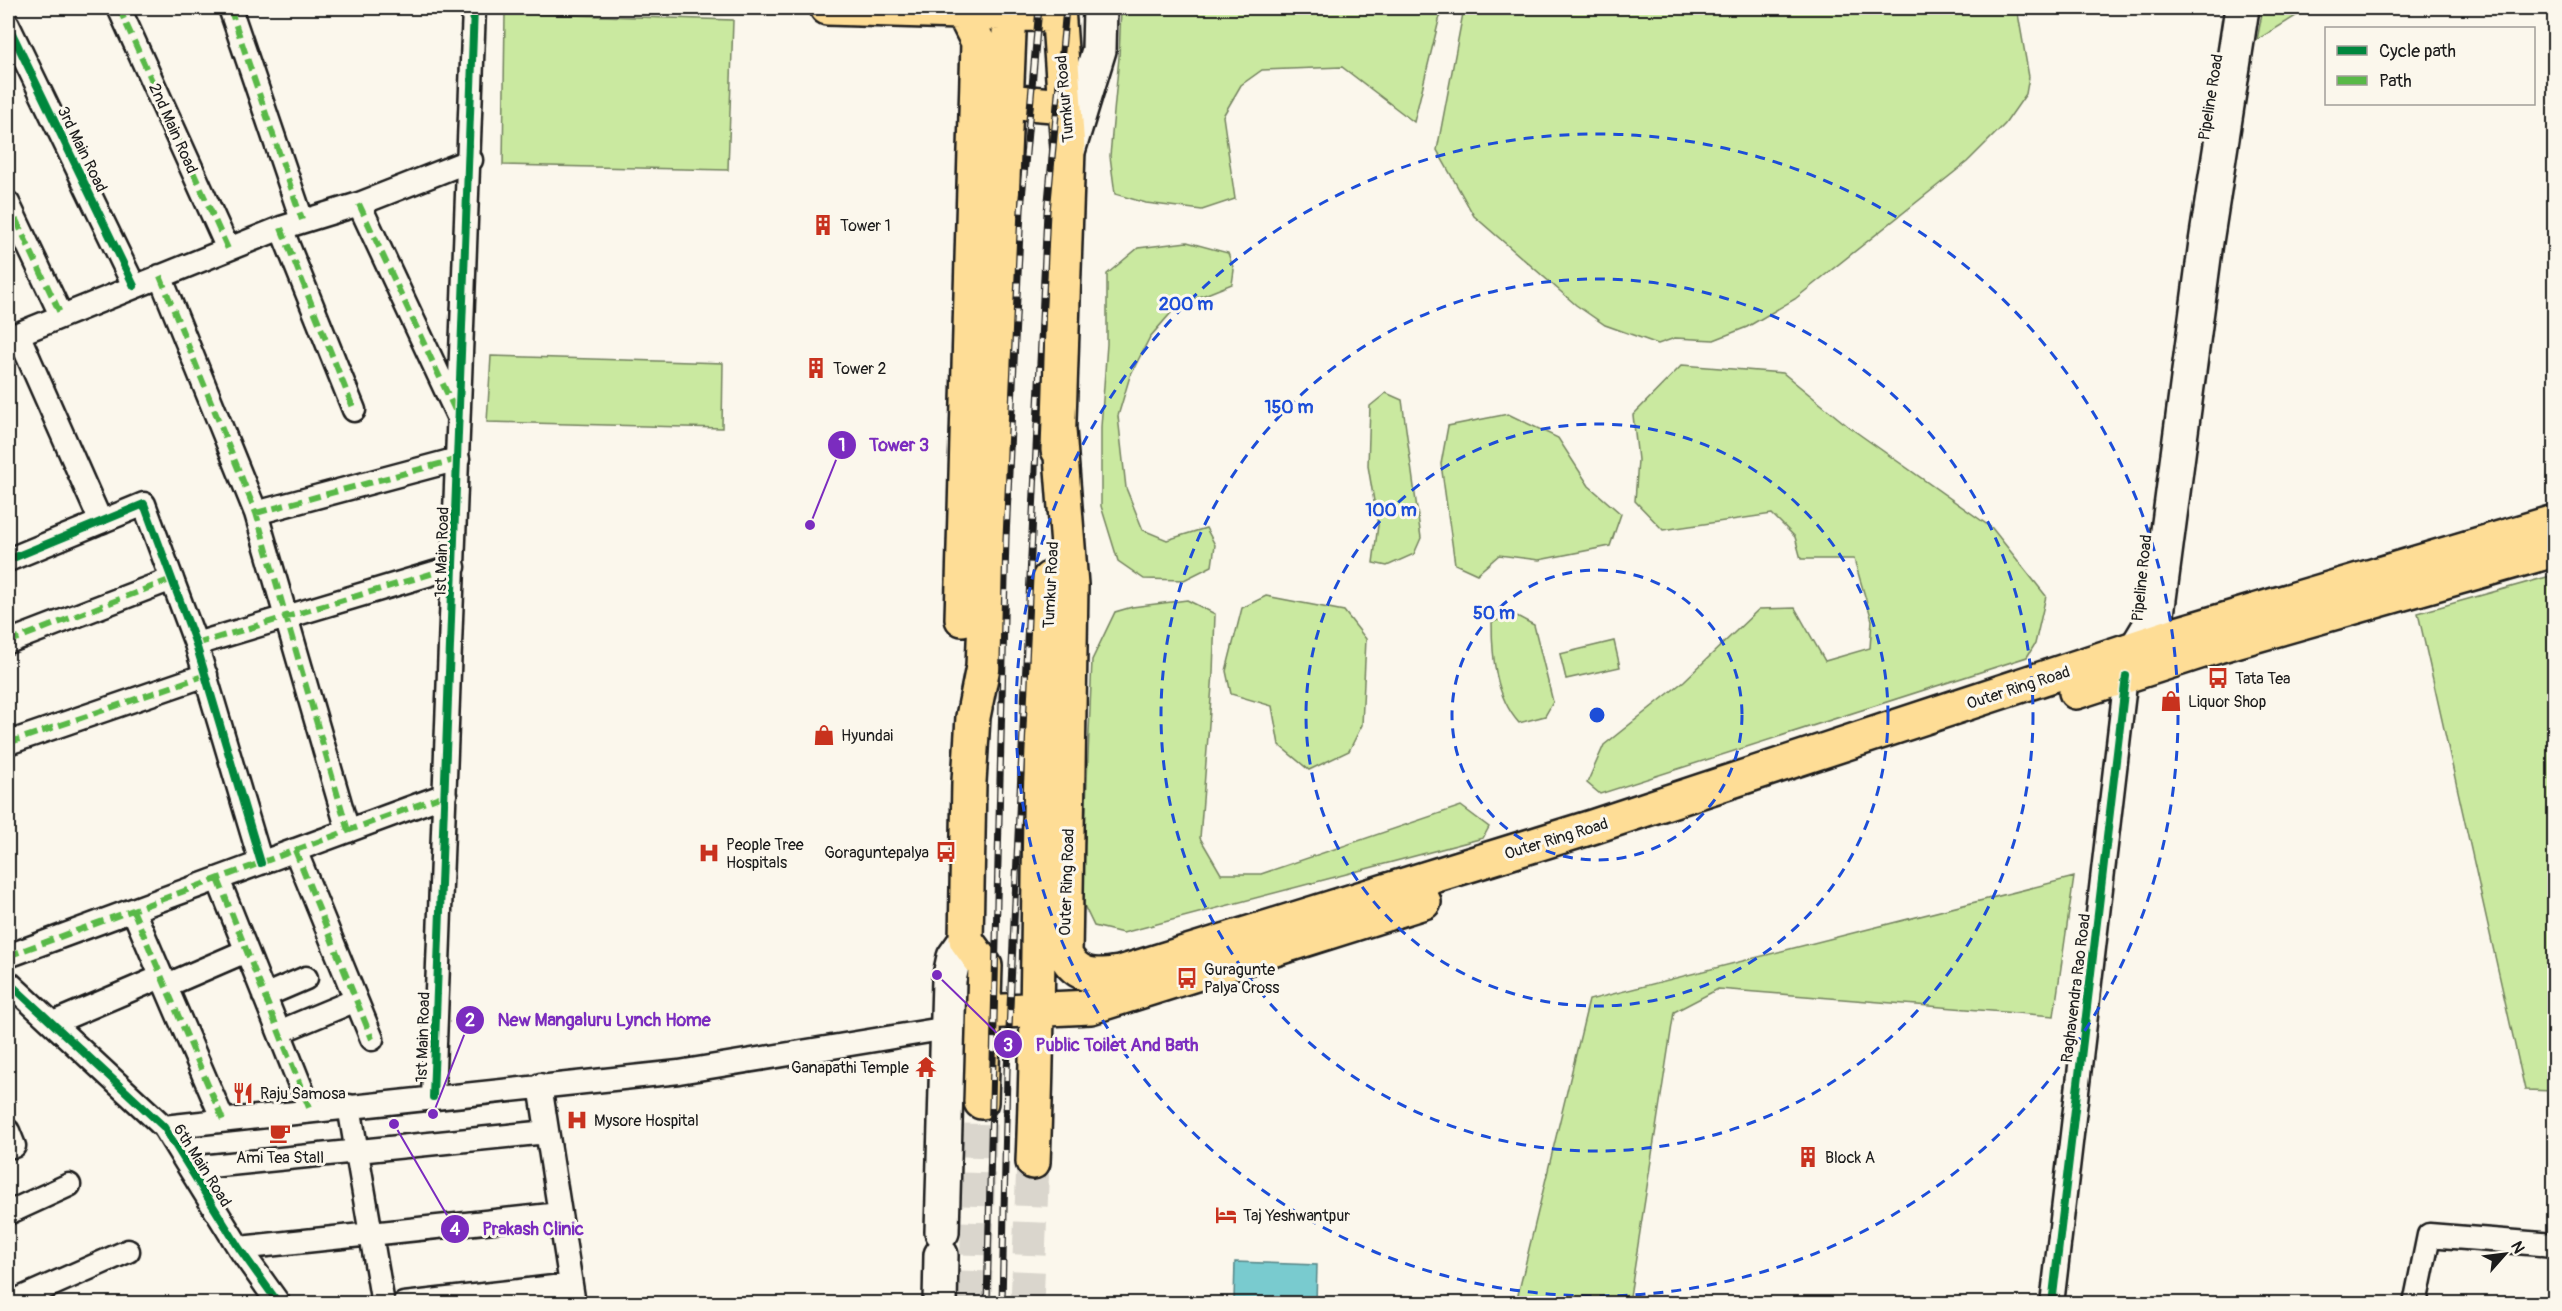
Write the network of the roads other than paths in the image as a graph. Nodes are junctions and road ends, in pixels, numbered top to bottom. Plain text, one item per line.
1 (119, 8) edge
2 (230, 8) edge
3 (474, 8) edge
4 (827, 8) edge
5 (1100, 8) edge
6 (2225, 8) edge
7 (2242, 8) edge
8 (962, 10) junction
9 (1009, 10) edge
10 (1058, 11) edge
11 (8, 25) edge
12 (1004, 101) junction
13 (1065, 106) junction
14 (1068, 149) junction
15 (471, 160) junction
16 (8, 203) edge
17 (359, 204) junction
18 (291, 224) junction
19 (228, 249) junction
20 (160, 276) junction
21 (134, 286) junction
22 (61, 315) junction
23 (13, 336) edge
24 (354, 410) dead end
25 (460, 419) junction
26 (1059, 430) junction
27 (458, 459) junction
28 (256, 513) junction
29 (100, 522) junction
30 (2554, 522) edge
31 (2155, 549) junction
32 (2554, 550) edge
33 (8, 560) edge
34 (454, 567) junction
35 (172, 579) junction
36 (286, 618) junction
37 (8, 642) edge
38 (196, 644) junction
39 (2131, 662) junction
40 (206, 675) junction
41 (973, 717) junction
42 (8, 742) edge
43 (445, 795) junction
44 (348, 831) junction
45 (295, 850) junction
46 (261, 863) junction
47 (218, 879) junction
48 (133, 910) junction
49 (966, 940) junction
50 (246, 951) junction
51 (8, 956) edge
52 (161, 977) junction
53 (306, 978) dead end
54 (8, 982) edge
55 (264, 996) junction
56 (356, 1000) junction
57 (1038, 1008) junction
58 (984, 1012) junction
59 (53, 1023) junction
60 (279, 1032) junction
61 (948, 1035) junction
62 (372, 1039) dead end
63 (540, 1085) junction
64 (433, 1097) junction
65 (981, 1102) tunnel mouth
66 (349, 1106) junction
67 (310, 1110) junction
68 (223, 1120) junction
69 (164, 1127) junction
70 (547, 1132) junction
71 (355, 1150) junction
72 (1033, 1162) tunnel mouth
73 (190, 1168) junction
74 (69, 1185) dead end
75 (8, 1213) edge
76 (560, 1214) junction
77 (369, 1235) junction
78 (2554, 1245) edge
79 (239, 1248) junction
80 (128, 1251) dead end
81 (572, 1294) edge
82 (8, 1304) edge
83 (279, 1304) edge
84 (383, 1304) edge
85 (404, 1304) edge
86 (940, 1304) edge
87 (2052, 1304) edge
88 (2415, 1304) edge

1 - 19 street, 2nd Main Road
2 - 18 street
3 - 15 street, 1st Main Road
4 - 8 highway
5 - 14 main road
6 - 31 main road, Pipeline Road
7 - 31 main road, Pipeline Road
8 - 9 highway
8 - 41 highway
9 - 10 highway
9 - 12 highway
10 - 13 highway, Tumkur Road
11 - 21 street, 3rd Main Road
12 - 13 highway
12 - 41 highway
13 - 14 highway, Tumkur Road
14 - 26 highway, Tumkur Road
15 - 17 street
15 - 25 street, 1st Main Road
16 - 22 street
17 - 18 street
17 - 25 street
18 - 19 street
18 - 24 street
19 - 20 street
20 - 21 street
20 - 28 street
21 - 22 street
22 - 23 street
23 - 29 street
25 - 27 street, 1st Main Road
26 - 39 highway, Outer Ring Road
26 - 57 highway, Tumkur Road
27 - 28 street
27 - 34 street, 1st Main Road
28 - 36 street
29 - 33 street
29 - 35 street
30 - 39 highway, Outer Ring Road
31 - 39 main road, Pipeline Road
32 - 39 highway, Outer Ring Road
34 - 36 street
34 - 43 street, 1st Main Road
35 - 37 street
35 - 38 street
36 - 38 street
36 - 44 street
38 - 40 street
39 - 57 highway, Outer Ring Road
39 - 87 street, Raghavendra Rao Road
40 - 42 street
40 - 46 street
41 - 49 highway
43 - 44 street
43 - 64 street, 1st Main Road
44 - 45 street
45 - 46 street
45 - 56 street
46 - 47 street
47 - 48 street
47 - 50 street
48 - 51 street
48 - 52 street
49 - 58 highway
49 - 61 main road
50 - 52 street
50 - 55 street
52 - 59 street
52 - 68 street
53 - 55 street
54 - 59 street, 6th Main Road
55 - 60 street
56 - 60 street
56 - 62 street
57 - 58 highway, Outer Ring Road
57 - 72 highway, Tumkur Road
58 - 65 highway
59 - 69 street, 6th Main Road
60 - 67 street
61 - 63 street
61 - 86 main road
63 - 64 street
63 - 70 street
64 - 66 street
66 - 67 street
66 - 71 street
67 - 68 street
68 - 69 street
69 - 73 street, 6th Main Road
70 - 71 street
70 - 76 street
71 - 73 street
71 - 77 street
73 - 79 street, 6th Main Road
74 - 75 street
76 - 77 street
76 - 81 street
77 - 79 street
77 - 84 street
78 - 88 street
79 - 83 street, 6th Main Road
80 - 82 street
81 - 85 street

